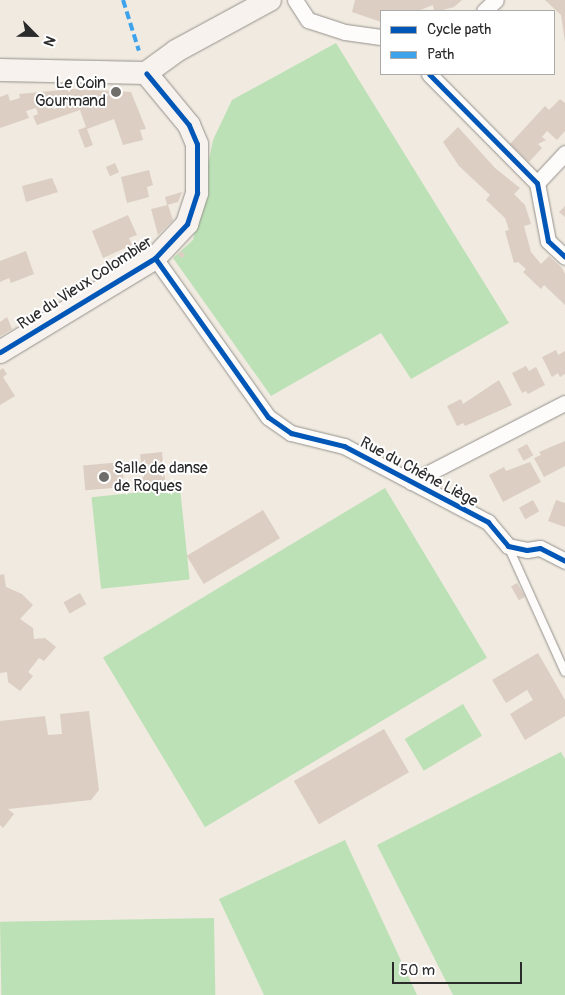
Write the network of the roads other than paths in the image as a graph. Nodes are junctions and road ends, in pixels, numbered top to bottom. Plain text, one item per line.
1 (270, 0) edge
2 (295, 0) edge
3 (496, 0) edge
4 (485, 10) edge
5 (380, 37) edge
6 (0, 70) edge
7 (146, 73) junction
8 (431, 75) edge
9 (565, 153) edge
10 (537, 183) junction
11 (565, 257) edge
12 (155, 258) junction
13 (0, 352) edge
14 (565, 403) edge
15 (411, 482) junction
16 (508, 546) junction
17 (565, 560) edge
18 (565, 672) edge

1 - 7 street
2 - 5 street
3 - 4 street
6 - 7 street
7 - 12 street, Rue du Vieux Colombier
8 - 10 street
9 - 10 street
10 - 11 street
12 - 13 street, Rue du Vieux Colombier
12 - 15 street, Rue du Chêne Liège
14 - 15 street
15 - 16 street, Rue du Chêne Liège
16 - 17 street
16 - 18 lane

